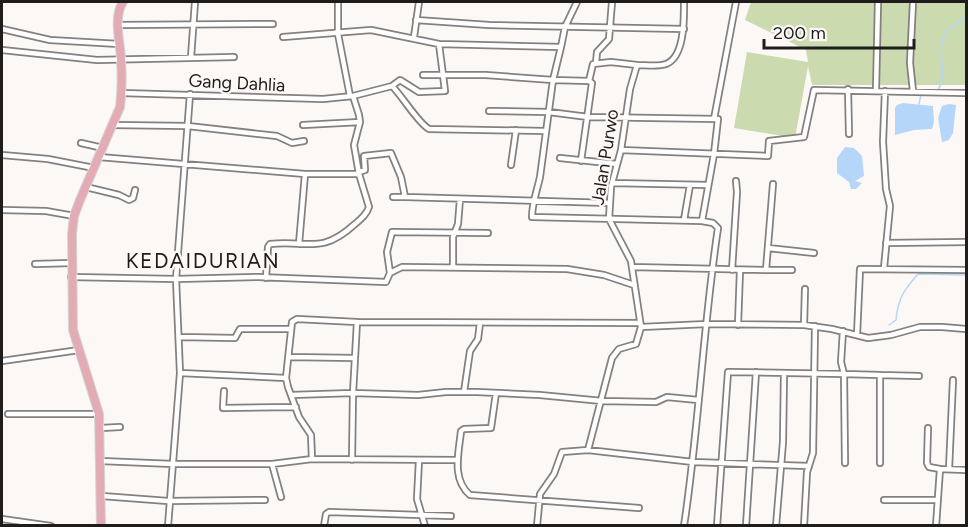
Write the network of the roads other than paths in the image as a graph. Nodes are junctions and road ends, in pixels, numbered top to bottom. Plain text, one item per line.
1 (123, 2) edge
2 (195, 2) edge
3 (338, 2) edge
4 (419, 2) edge
5 (577, 2) edge
6 (612, 2) edge
7 (684, 2) edge
8 (736, 2) edge
9 (878, 2) edge
10 (913, 2) edge
11 (416, 20) junction
12 (193, 24) junction
13 (273, 24) dead end
14 (118, 25) junction
15 (611, 26) junction
16 (565, 27) junction
17 (684, 28) junction
18 (2, 29) edge
19 (338, 34) junction
20 (283, 37) dead end
21 (414, 37) junction
22 (119, 44) junction
23 (439, 44) junction
24 (561, 47) junction
25 (2, 50) edge
26 (191, 57) junction
27 (234, 57) dead end
28 (121, 60) junction
29 (596, 63) junction
30 (637, 65) junction
31 (423, 75) dead end
32 (443, 75) junction
33 (553, 80) junction
34 (589, 81) junction
35 (392, 86) junction
36 (848, 89) junction
37 (876, 90) junction
38 (885, 91) junction
39 (912, 91) junction
40 (122, 93) junction
41 (966, 93) edge
42 (190, 94) junction
43 (351, 96) junction
44 (489, 111) dead end
45 (549, 112) junction
46 (588, 117) junction
47 (625, 118) junction
48 (716, 119) junction
49 (360, 122) junction
50 (113, 125) junction
51 (303, 125) dead end
52 (188, 126) junction
53 (516, 130) junction
54 (545, 131) junction
55 (849, 134) dead end
56 (304, 141) dead end
57 (81, 143) dead end
58 (103, 148) junction
59 (621, 150) junction
60 (714, 154) junction
61 (2, 155) edge
62 (99, 157) junction
63 (560, 158) dead end
64 (581, 160) junction
65 (186, 163) junction
66 (617, 164) junction
67 (511, 165) dead end
68 (94, 168) junction
69 (359, 173) junction
70 (305, 174) junction
71 (736, 182) dead end
72 (612, 183) junction
73 (773, 184) dead end
74 (690, 185) junction
75 (708, 185) junction
76 (86, 187) junction
77 (135, 190) dead end
78 (393, 196) dead end
79 (405, 197) junction
80 (460, 199) junction
81 (533, 201) junction
82 (609, 203) junction
83 (2, 210) edge
84 (74, 216) junction
85 (609, 219) junction
86 (684, 220) junction
87 (702, 221) junction
88 (455, 233) junction
89 (488, 233) dead end
90 (966, 242) edge
91 (886, 243) junction
92 (299, 244) junction
93 (768, 249) junction
94 (814, 253) dead end
95 (72, 263) junction
96 (35, 264) dead end
97 (453, 267) junction
98 (632, 267) junction
99 (884, 268) junction
100 (712, 269) junction
101 (732, 270) junction
102 (740, 270) junction
103 (766, 270) junction
104 (792, 270) dead end
105 (966, 270) edge
106 (390, 273) junction
107 (71, 277) junction
108 (266, 278) junction
109 (176, 279) junction
110 (634, 285) junction
111 (805, 289) dead end
112 (357, 322) junction
113 (480, 323) junction
114 (706, 324) junction
115 (641, 325) junction
116 (738, 325) junction
117 (804, 325) junction
118 (815, 326) junction
119 (290, 329) junction
120 (966, 329) edge
121 (843, 332) junction
122 (857, 335) junction
123 (180, 337) junction
124 (79, 350) junction
125 (289, 357) junction
126 (355, 358) junction
127 (2, 362) edge
128 (756, 372) junction
129 (180, 373) junction
130 (784, 373) junction
131 (814, 374) junction
132 (844, 374) junction
133 (880, 375) junction
134 (919, 376) dead end
135 (286, 378) junction
136 (953, 380) dead end
137 (224, 391) dead end
138 (464, 392) junction
139 (353, 393) junction
140 (496, 393) junction
141 (291, 395) junction
142 (699, 400) junction
143 (602, 401) junction
144 (296, 408) junction
145 (8, 414) dead end
146 (99, 414) junction
147 (120, 427) dead end
148 (100, 428) junction
149 (928, 428) dead end
150 (588, 450) junction
151 (312, 459) junction
152 (352, 460) junction
153 (419, 460) junction
154 (457, 460) junction
155 (102, 461) junction
156 (693, 462) junction
157 (722, 463) junction
158 (845, 463) dead end
159 (880, 463) dead end
160 (173, 464) junction
161 (272, 464) junction
162 (750, 464) junction
163 (780, 466) junction
164 (809, 466) junction
165 (940, 469) junction
166 (949, 470) junction
167 (966, 470) edge
168 (102, 496) junction
169 (281, 497) dead end
170 (264, 500) dead end
171 (540, 500) junction
172 (884, 500) dead end
173 (938, 500) junction
174 (168, 501) junction
175 (639, 508) dead end
176 (423, 516) junction
177 (451, 516) dead end
178 (2, 519) edge
179 (51, 525) edge
180 (101, 525) edge
181 (168, 525) edge
182 (324, 525) edge
183 (425, 525) edge
184 (537, 525) edge
185 (684, 525) edge
186 (717, 525) edge
187 (746, 525) edge
188 (776, 525) edge
189 (804, 525) edge
190 (936, 525) edge

1 - 14 main road
2 - 12 street
3 - 19 street
4 - 11 street
5 - 16 street
6 - 15 street
7 - 17 street
8 - 48 street
9 - 37 street
10 - 39 street
11 - 16 street
11 - 21 street
12 - 13 street
12 - 14 street
12 - 26 street
14 - 22 main road
15 - 16 street
15 - 17 street
15 - 29 street
16 - 24 street
17 - 30 street
18 - 22 street
19 - 20 street
19 - 21 street
19 - 43 street
21 - 23 street
22 - 28 main road
23 - 24 street
23 - 32 street
24 - 33 street
25 - 28 street
26 - 27 street
26 - 28 street
28 - 40 main road
29 - 30 street
29 - 34 street
30 - 47 street, Jalan Purwo
31 - 32 street
32 - 33 street
32 - 35 street
33 - 34 street
33 - 45 street
34 - 46 street
35 - 43 street, Gang Dahlia
35 - 53 street
36 - 37 street
36 - 55 street
36 - 60 street
37 - 38 street
38 - 39 street
38 - 91 street
39 - 41 street
40 - 42 street, Gang Dahlia
40 - 50 main road
42 - 43 street, Gang Dahlia
42 - 52 street
43 - 49 street
44 - 45 street
45 - 46 street
45 - 54 street
46 - 47 street
46 - 64 street
47 - 48 street
47 - 59 street, Jalan Purwo
48 - 60 street
49 - 51 street
49 - 69 street
50 - 52 street
50 - 58 main road
52 - 56 street
52 - 65 street
53 - 54 street
53 - 67 street
54 - 81 street
57 - 58 street
58 - 62 main road
59 - 60 street
59 - 66 street, Jalan Purwo
60 - 75 street
61 - 68 street
62 - 65 street
62 - 68 main road
63 - 64 street
64 - 66 street
65 - 70 street
65 - 109 street
66 - 72 street, Jalan Purwo
68 - 76 main road
69 - 70 street
69 - 79 street
69 - 92 street
70 - 92 street
71 - 101 street
72 - 74 street
72 - 82 street, Jalan Purwo
73 - 93 street
74 - 75 street
74 - 86 street
75 - 87 street
76 - 77 street
76 - 84 main road
78 - 79 street
79 - 80 street
80 - 81 street
80 - 88 street
81 - 82 street
81 - 85 street
82 - 85 street, Jalan Purwo
83 - 84 street
84 - 95 main road
85 - 86 street
85 - 98 street, Jalan Purwo
86 - 87 street
87 - 100 street
88 - 89 street
88 - 97 street
88 - 106 street
90 - 91 street
91 - 99 street
92 - 108 street
93 - 94 street
93 - 103 street
95 - 96 street
95 - 107 main road
97 - 106 street
97 - 110 street
98 - 100 street
98 - 110 street, Jalan Purwo
99 - 105 street
99 - 122 street
100 - 101 street
100 - 114 street
101 - 102 street
102 - 103 street
102 - 116 street
103 - 104 street
106 - 108 street
107 - 109 street
107 - 124 main road
108 - 109 street
109 - 123 street
110 - 115 street, Jalan Purwo
111 - 117 street
112 - 113 street
112 - 119 street
112 - 126 street
113 - 115 street
113 - 138 street
114 - 115 street
114 - 116 street
114 - 142 street
115 - 143 street
116 - 117 street
117 - 118 street
118 - 121 street
118 - 131 street
119 - 123 street
119 - 125 street
120 - 122 street
121 - 122 street
121 - 132 street
123 - 129 street
124 - 127 street
124 - 146 main road
125 - 126 street
125 - 135 street
126 - 139 street
128 - 130 street
128 - 157 street
128 - 162 street
129 - 135 street
129 - 160 street
130 - 131 street
130 - 163 street
131 - 132 street
131 - 164 street
132 - 133 street
132 - 158 street
133 - 134 street
133 - 159 street
135 - 141 street
136 - 166 street
137 - 144 street
138 - 139 street
138 - 140 street
139 - 141 street
139 - 152 street
140 - 143 street
140 - 154 street
141 - 144 street
142 - 143 street
142 - 156 street
143 - 150 street
144 - 151 street
145 - 146 street
146 - 148 main road
147 - 148 street
148 - 155 main road
149 - 165 street
150 - 156 street
150 - 171 street
151 - 152 street
151 - 161 street
152 - 153 street
153 - 154 street
153 - 176 street
154 - 171 street
155 - 160 street
155 - 168 main road
156 - 157 street
156 - 185 street
157 - 162 street
157 - 186 street
160 - 161 street
160 - 174 street
161 - 169 street
162 - 163 street
162 - 187 street
163 - 164 street
163 - 188 street
164 - 189 street
165 - 166 street
165 - 173 street
166 - 167 street
168 - 174 street
168 - 180 main road
170 - 174 street
171 - 175 street
171 - 184 street
172 - 173 street
173 - 190 street
174 - 181 street
176 - 177 street
176 - 182 street
176 - 183 street
178 - 179 street

